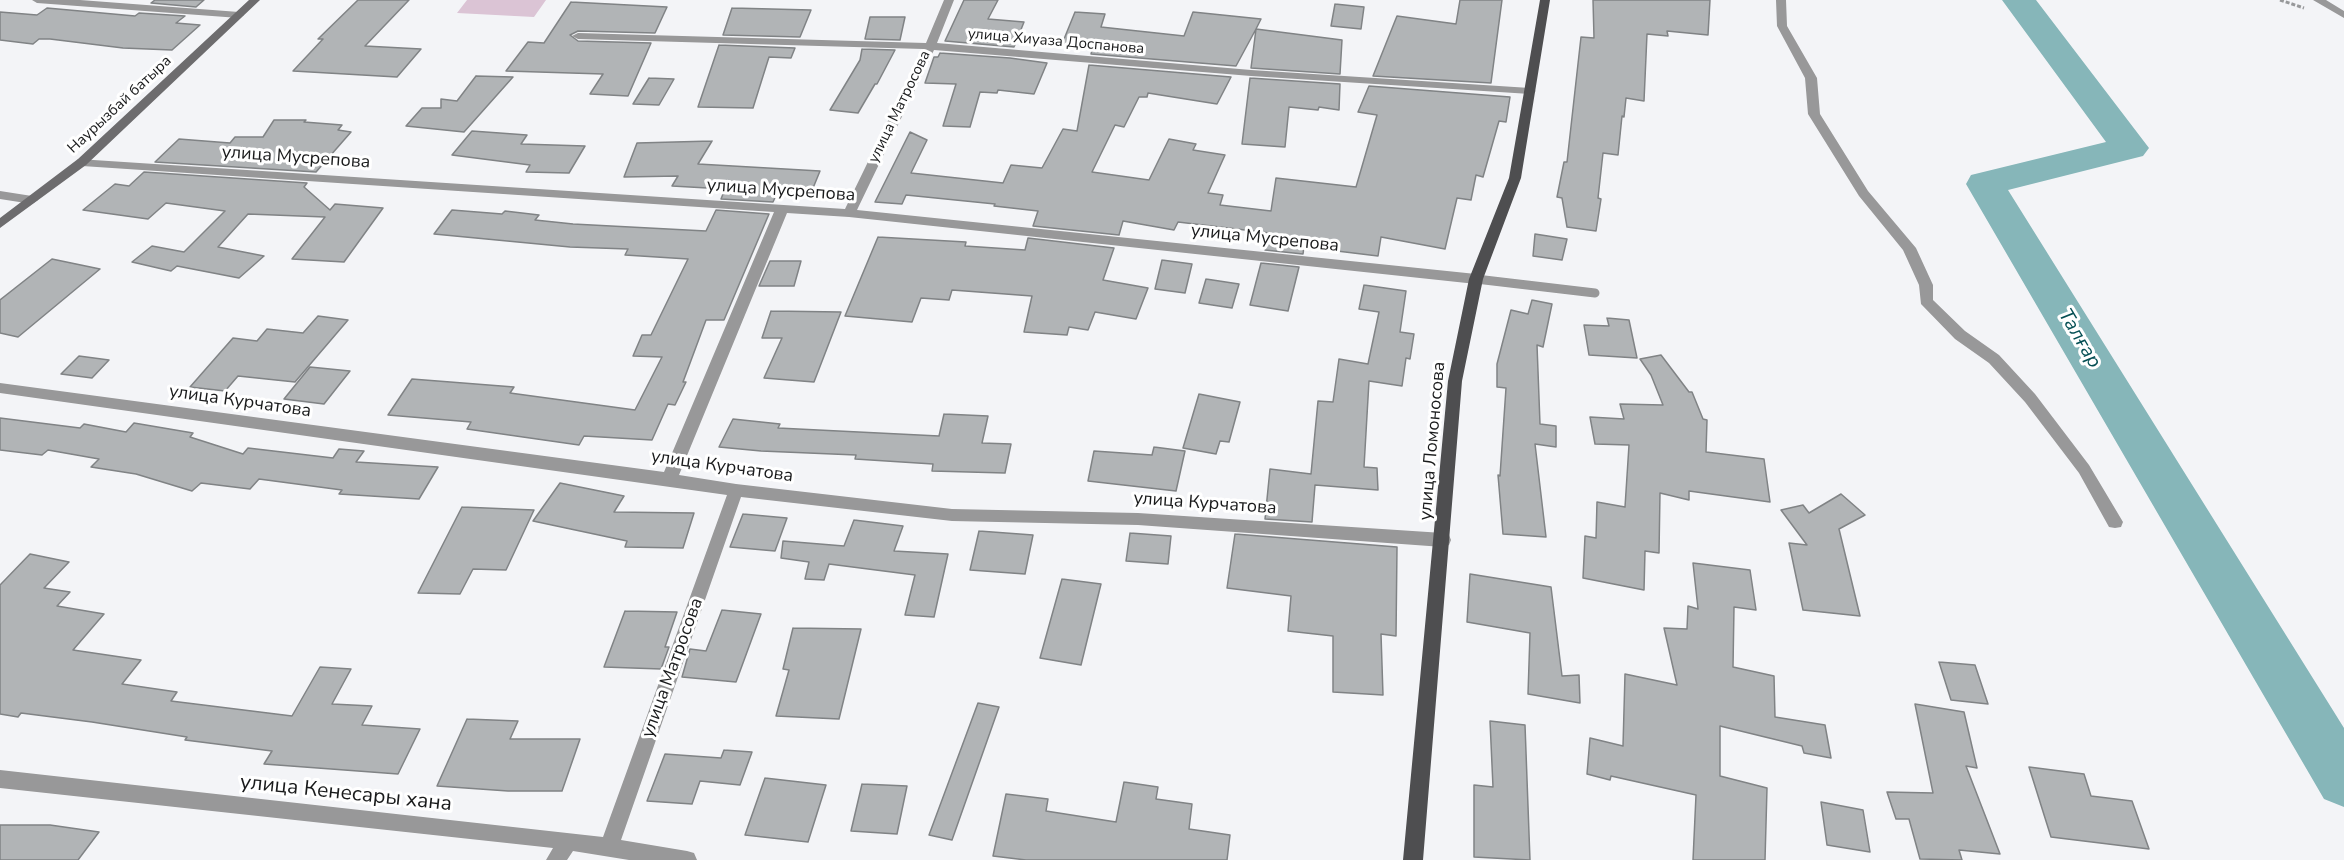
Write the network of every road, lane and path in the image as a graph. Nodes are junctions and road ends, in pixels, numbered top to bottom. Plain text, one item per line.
1 (37, 0) edge
2 (255, 0) edge
3 (949, 0) edge
4 (1545, 0) edge
5 (1781, 0) edge
6 (2318, 0) edge
7 (239, 15) junction
8 (2344, 15) edge
9 (578, 36) dead end
10 (930, 46) junction
11 (1530, 91) junction
12 (82, 162) junction
13 (0, 195) edge
14 (32, 200) junction
15 (782, 209) junction
16 (849, 213) junction
17 (0, 224) edge
18 (1476, 279) junction
19 (1595, 293) dead end
20 (0, 388) edge
21 (669, 478) junction
22 (736, 490) junction
23 (2115, 522) dead end
24 (1443, 540) junction
25 (0, 779) edge
26 (569, 841) junction
27 (609, 847) junction
28 (556, 860) edge
29 (687, 860) edge
30 (1413, 860) edge

1 - 7 street
2 - 7 main road, Наурызбай батыра
3 - 10 street, улица Матросова
4 - 11 main road, улица Ломоносова
5 - 23 street
6 - 8 street
7 - 12 main road, Наурызбай батыра
9 - 10 street, улица Хиуаза Доспанова
10 - 11 street, улица Хиуаза Доспанова
10 - 16 street, улица Матросова
11 - 18 main road, улица Ломоносова
12 - 14 main road, Наурызбай батыра
12 - 15 street, улица Мусрепова
13 - 14 street
14 - 17 main road, Наурызбай батыра
15 - 16 street, улица Мусрепова
15 - 21 street
16 - 18 street, улица Мусрепова
18 - 19 lane
18 - 24 main road, улица Ломоносова
20 - 21 street, улица Курчатова
21 - 22 street, улица Курчатова
22 - 24 street, улица Курчатова
22 - 27 street, улица Матросова
24 - 30 main road, улица Ломоносова
25 - 26 street, улица Кенесары хана
26 - 27 street, улица Кенесары хана
26 - 28 street
27 - 29 street, улица Кенесары хана

